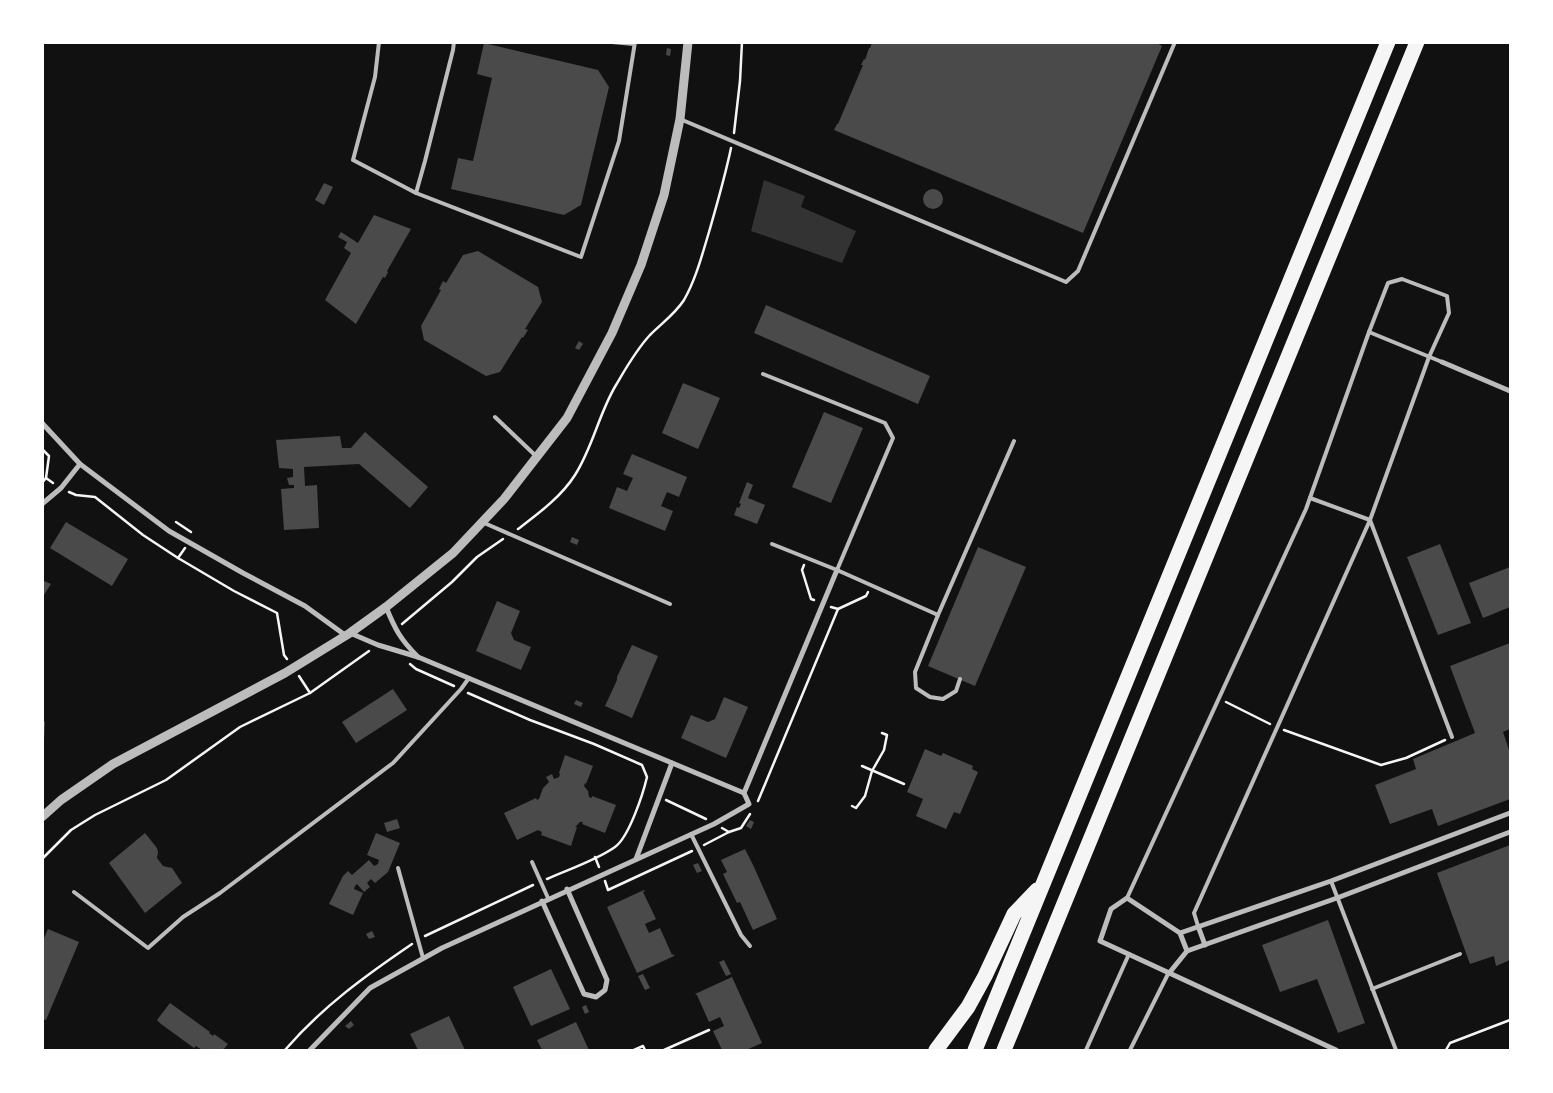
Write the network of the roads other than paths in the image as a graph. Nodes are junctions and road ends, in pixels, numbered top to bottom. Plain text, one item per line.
1 (379, 42) edge
2 (454, 42) edge
3 (612, 42) edge
4 (688, 42) edge
5 (1175, 42) edge
6 (1388, 42) edge
7 (1417, 42) edge
8 (634, 43) edge
9 (680, 119) junction
10 (416, 192) junction
11 (1369, 332) junction
12 (1429, 357) junction
13 (1442, 362) joint
14 (763, 374) dead end
15 (1510, 391) edge
16 (495, 417) dead end
17 (42, 424) edge
18 (1014, 441) dead end
19 (537, 456) junction
20 (80, 464) junction
21 (1310, 498) junction
22 (42, 504) edge
23 (1370, 520) junction
24 (482, 522) junction
25 (772, 544) dead end
26 (837, 570) junction
27 (670, 604) dead end
28 (386, 606) junction
29 (938, 615) junction
30 (347, 634) junction
31 (418, 657) junction
32 (469, 678) junction
33 (960, 680) dead end
34 (1452, 737) road end
35 (672, 763) junction
36 (744, 793) junction
37 (1510, 813) edge
38 (42, 817) edge
39 (1510, 832) edge
40 (691, 834) junction
41 (636, 859) junction
42 (532, 862) dead end
43 (398, 868) dead end
44 (1331, 881) junction
45 (1044, 882) junction
46 (568, 889) junction
47 (74, 892) dead end
48 (548, 898) junction
49 (1127, 898) junction
50 (1337, 898) junction
51 (542, 901) junction
52 (1198, 926) junction
53 (1180, 932) junction
54 (1205, 945) junction
55 (750, 946) dead end
56 (1188, 951) junction
57 (1129, 954) junction
58 (1460, 954) dead end
59 (424, 958) junction
60 (1170, 972) junction
61 (1372, 989) junction
62 (310, 1050) edge
63 (936, 1050) edge
64 (976, 1050) edge
65 (1004, 1050) edge
66 (1086, 1050) edge
67 (1130, 1050) edge
68 (1336, 1050) edge
69 (1396, 1050) edge

1 - 10 lane
2 - 10 lane
3 - 8 lane
4 - 9 street
5 - 9 lane
6 - 45 highway
7 - 65 highway
8 - 10 lane
9 - 19 street
11 - 12 lane
11 - 12 lane
11 - 21 lane
12 - 13 lane
12 - 23 lane
13 - 15 street
14 - 26 lane
16 - 19 lane
17 - 20 street
18 - 29 lane
19 - 24 street
20 - 22 street
20 - 30 street
21 - 23 lane
21 - 49 lane
23 - 34 lane
23 - 52 lane
24 - 27 lane
24 - 28 street
25 - 26 lane
26 - 29 lane
26 - 36 street
28 - 30 street
28 - 31 street
29 - 33 lane
30 - 31 street
30 - 38 street
31 - 32 street
32 - 35 street
32 - 47 lane
35 - 36 street
35 - 41 street
36 - 40 street
37 - 44 street
39 - 50 street
40 - 41 street
40 - 55 lane
41 - 46 street
42 - 48 lane
43 - 59 lane
44 - 50 lane
44 - 52 street
45 - 63 highway
45 - 64 highway
46 - 48 street
46 - 51 street
48 - 51 street
49 - 53 street
49 - 57 street
50 - 54 street
50 - 61 lane
51 - 59 street
52 - 53 street
52 - 54 street
53 - 56 street
54 - 56 street
56 - 60 street
57 - 60 street
57 - 66 lane
58 - 61 lane
59 - 62 street
60 - 67 lane
60 - 68 street
61 - 69 lane

